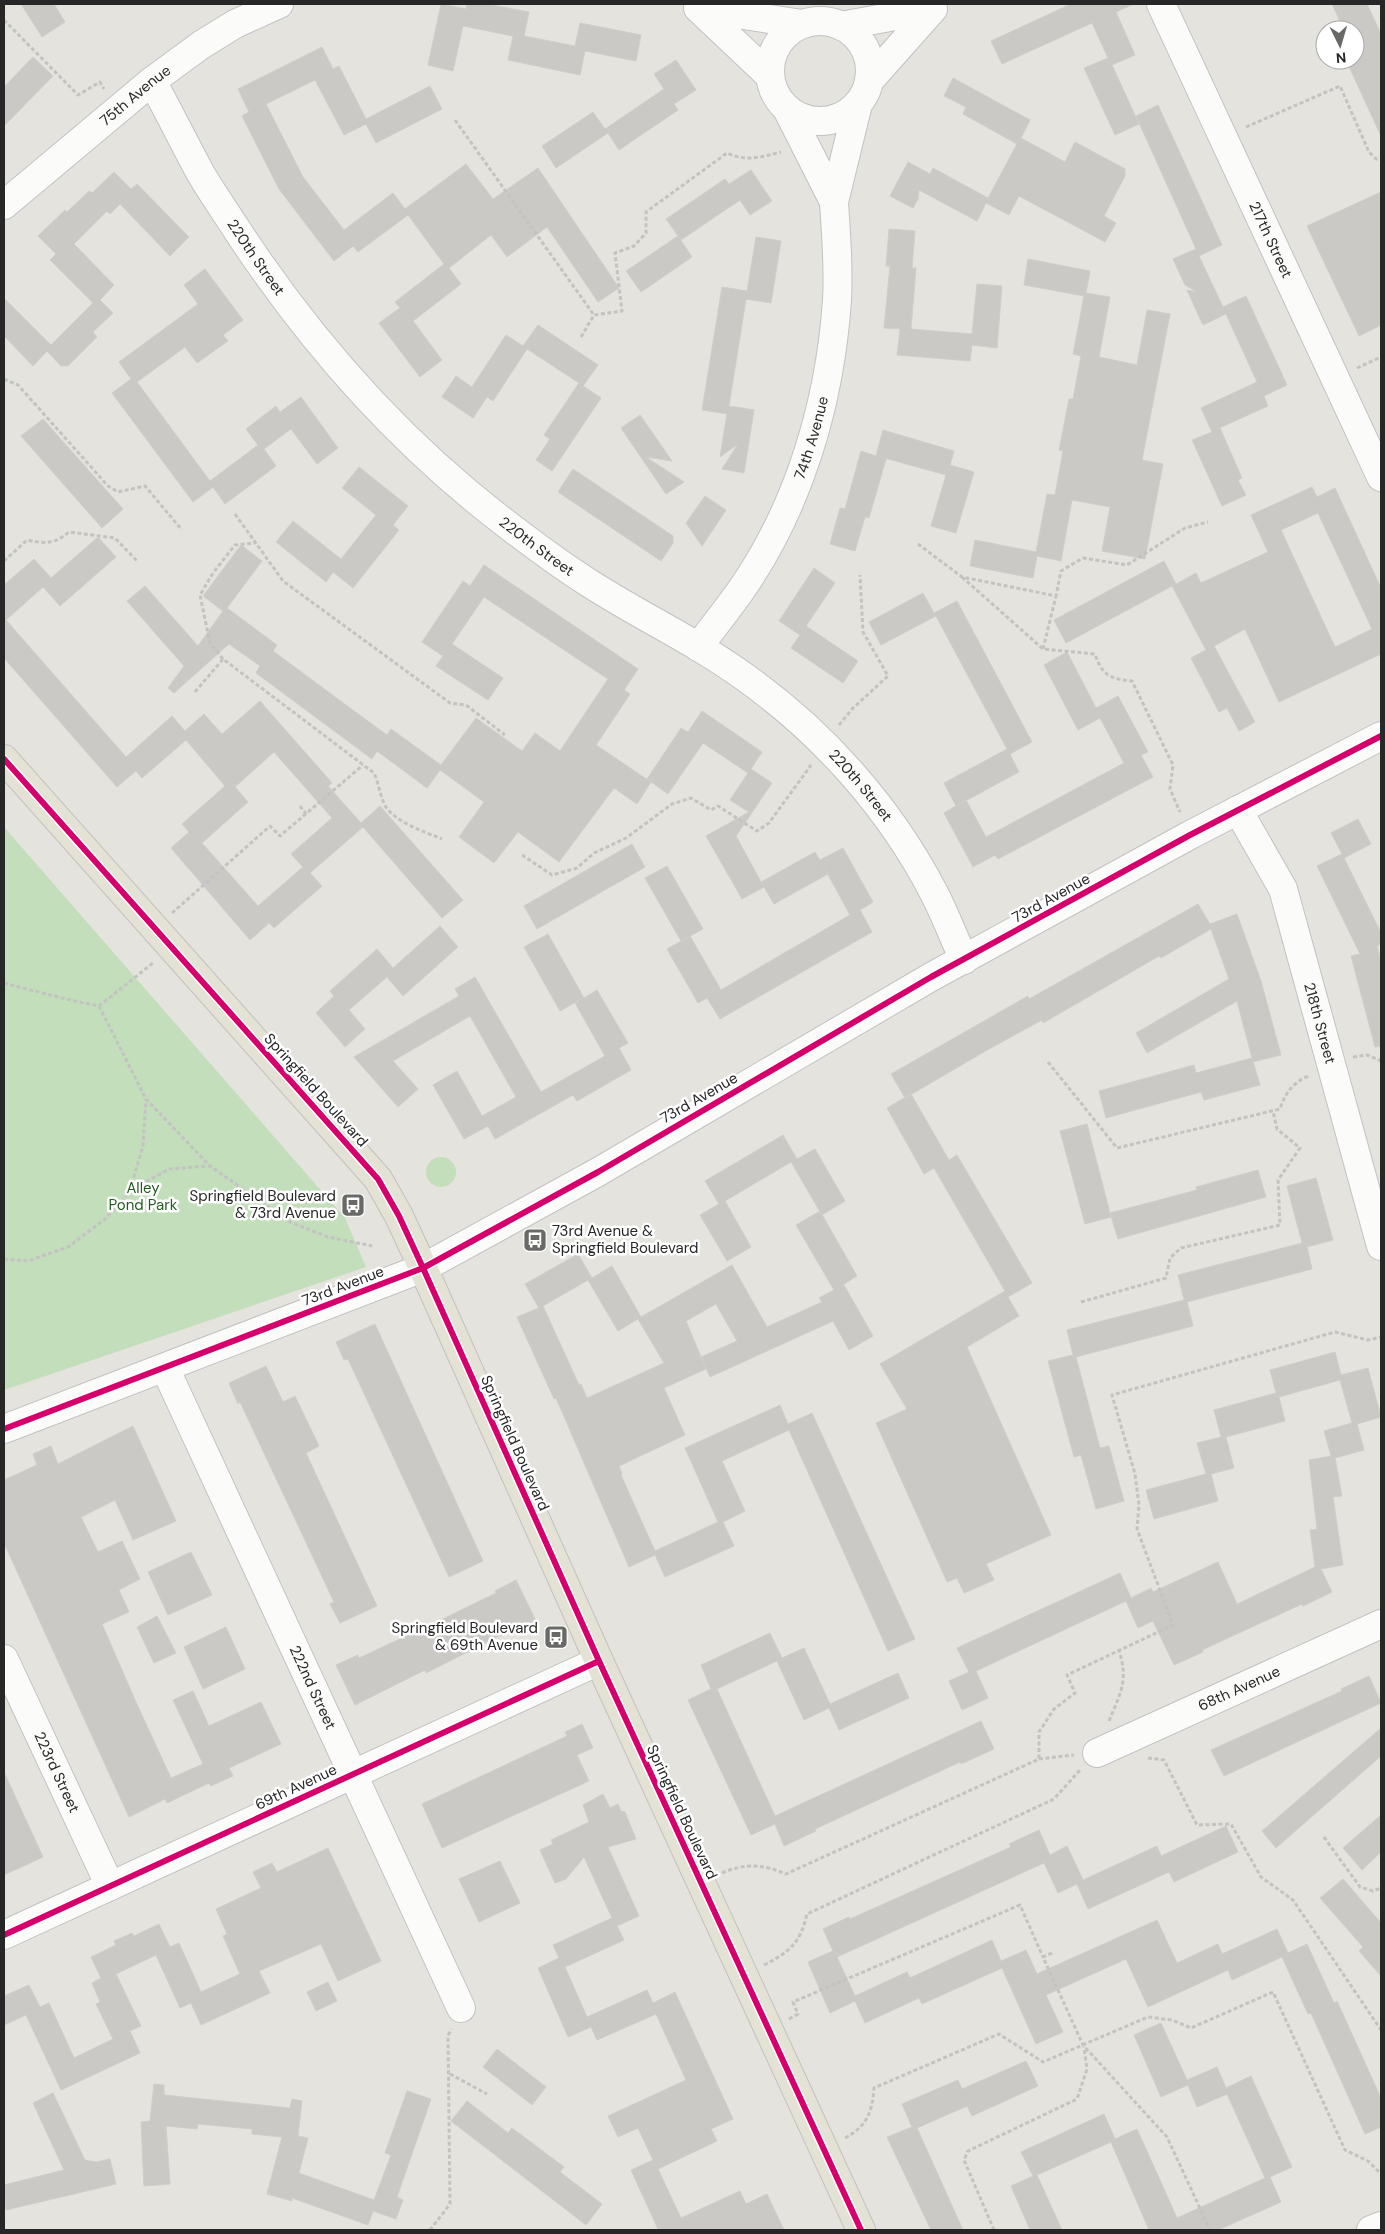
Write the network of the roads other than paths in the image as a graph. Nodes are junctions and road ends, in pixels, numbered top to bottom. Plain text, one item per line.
1 (279, 4) edge
2 (1161, 4) edge
3 (694, 6) edge
4 (939, 7) edge
5 (802, 24) junction
6 (841, 26) junction
7 (770, 76) junction
8 (152, 82) junction
9 (863, 92) junction
10 (787, 109) junction
11 (834, 202) junction
12 (4, 204) edge
13 (1381, 477) edge
14 (698, 647) junction
15 (1381, 736) edge
16 (4, 759) edge
17 (1238, 810) junction
18 (964, 960) junction
19 (1381, 1246) edge
20 (423, 1268) junction
21 (164, 1368) junction
22 (4, 1429) edge
23 (1381, 1624) edge
24 (4, 1658) edge
25 (599, 1661) junction
26 (1097, 1753) road end
27 (353, 1774) junction
28 (110, 1886) junction
29 (4, 1935) edge
30 (461, 2008) road end
31 (1381, 2226) edge
32 (861, 2230) edge
33 (1371, 2230) edge

1 - 8 street, 75th Avenue
2 - 13 street, 217th Street
3 - 5 street
3 - 7 street
4 - 6 street
4 - 9 street
5 - 6 street
5 - 7 street
6 - 9 street
7 - 10 street
8 - 12 street, 75th Avenue
8 - 14 street, 220th Street
9 - 10 street
9 - 11 street, 74th Avenue
10 - 11 street, 74th Avenue
11 - 14 street, 74th Avenue
14 - 18 street, 220th Street
15 - 17 street, 73rd Avenue
16 - 20 main road, Springfield Boulevard
17 - 18 street, 73rd Avenue
17 - 19 street, 218th Street
18 - 20 street, 73rd Avenue
20 - 21 street, 73rd Avenue
20 - 25 main road, Springfield Boulevard
21 - 22 street, 73rd Avenue
21 - 27 street, 222nd Street
23 - 26 street, 68th Avenue
24 - 28 street, 223rd Street
25 - 27 street, 69th Avenue
25 - 32 main road, Springfield Boulevard
27 - 28 street, 69th Avenue
27 - 30 street, 222nd Street
28 - 29 street, 69th Avenue
31 - 33 street

